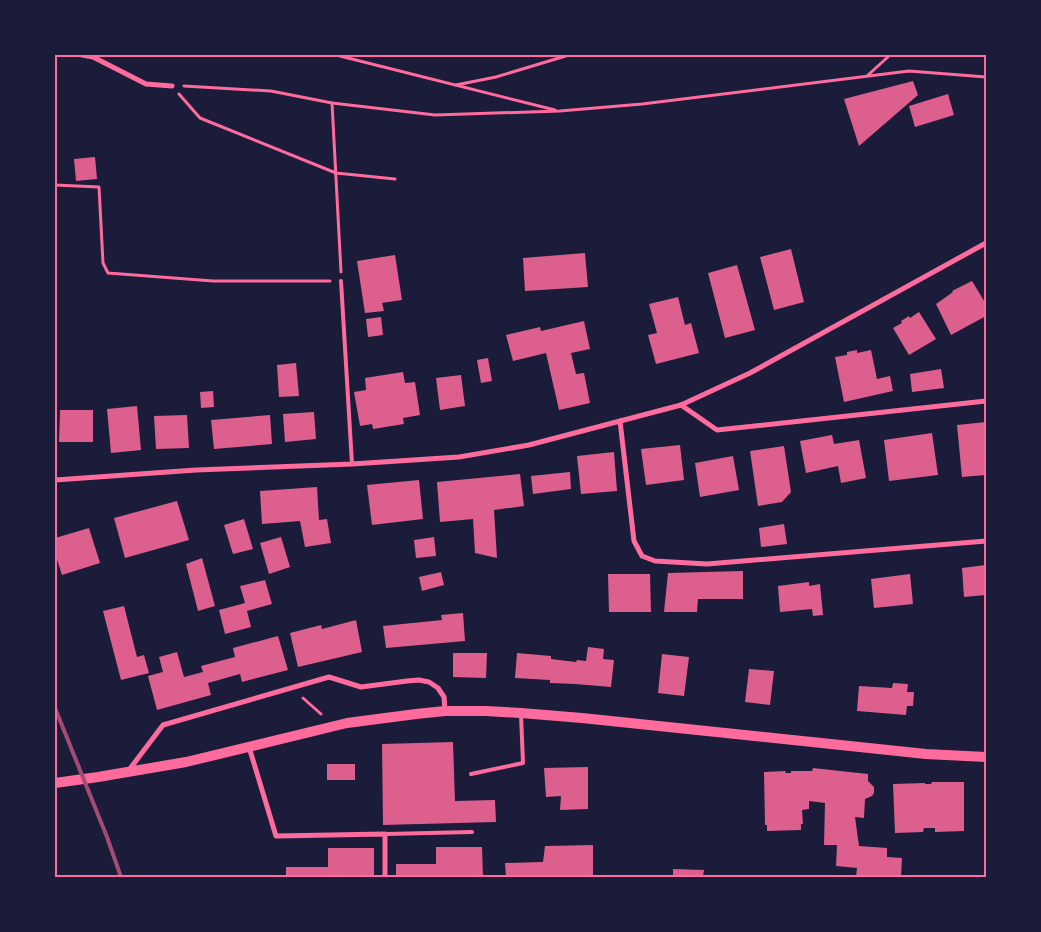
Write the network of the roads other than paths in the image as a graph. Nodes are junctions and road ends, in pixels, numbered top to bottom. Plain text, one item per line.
1 (82, 55) edge
2 (172, 86) road end
3 (986, 243) edge
4 (341, 281) road end
5 (986, 401) edge
6 (681, 405) junction
7 (620, 421) junction
8 (352, 464) junction
9 (55, 480) edge
10 (986, 540) edge
11 (445, 711) junction
12 (521, 713) junction
13 (249, 747) junction
14 (986, 757) edge
15 (127, 772) junction
16 (471, 774) dead end
17 (55, 783) edge
18 (472, 832) dead end
19 (385, 834) junction
20 (386, 877) edge

1 - 2 street
3 - 6 street
4 - 8 lane
5 - 6 street
6 - 7 street
7 - 8 street
7 - 10 street
8 - 9 street
11 - 12 main road
11 - 13 main road
11 - 15 street
12 - 14 main road
12 - 16 lane
13 - 15 main road
13 - 19 street
15 - 17 main road
18 - 19 lane
19 - 20 street

